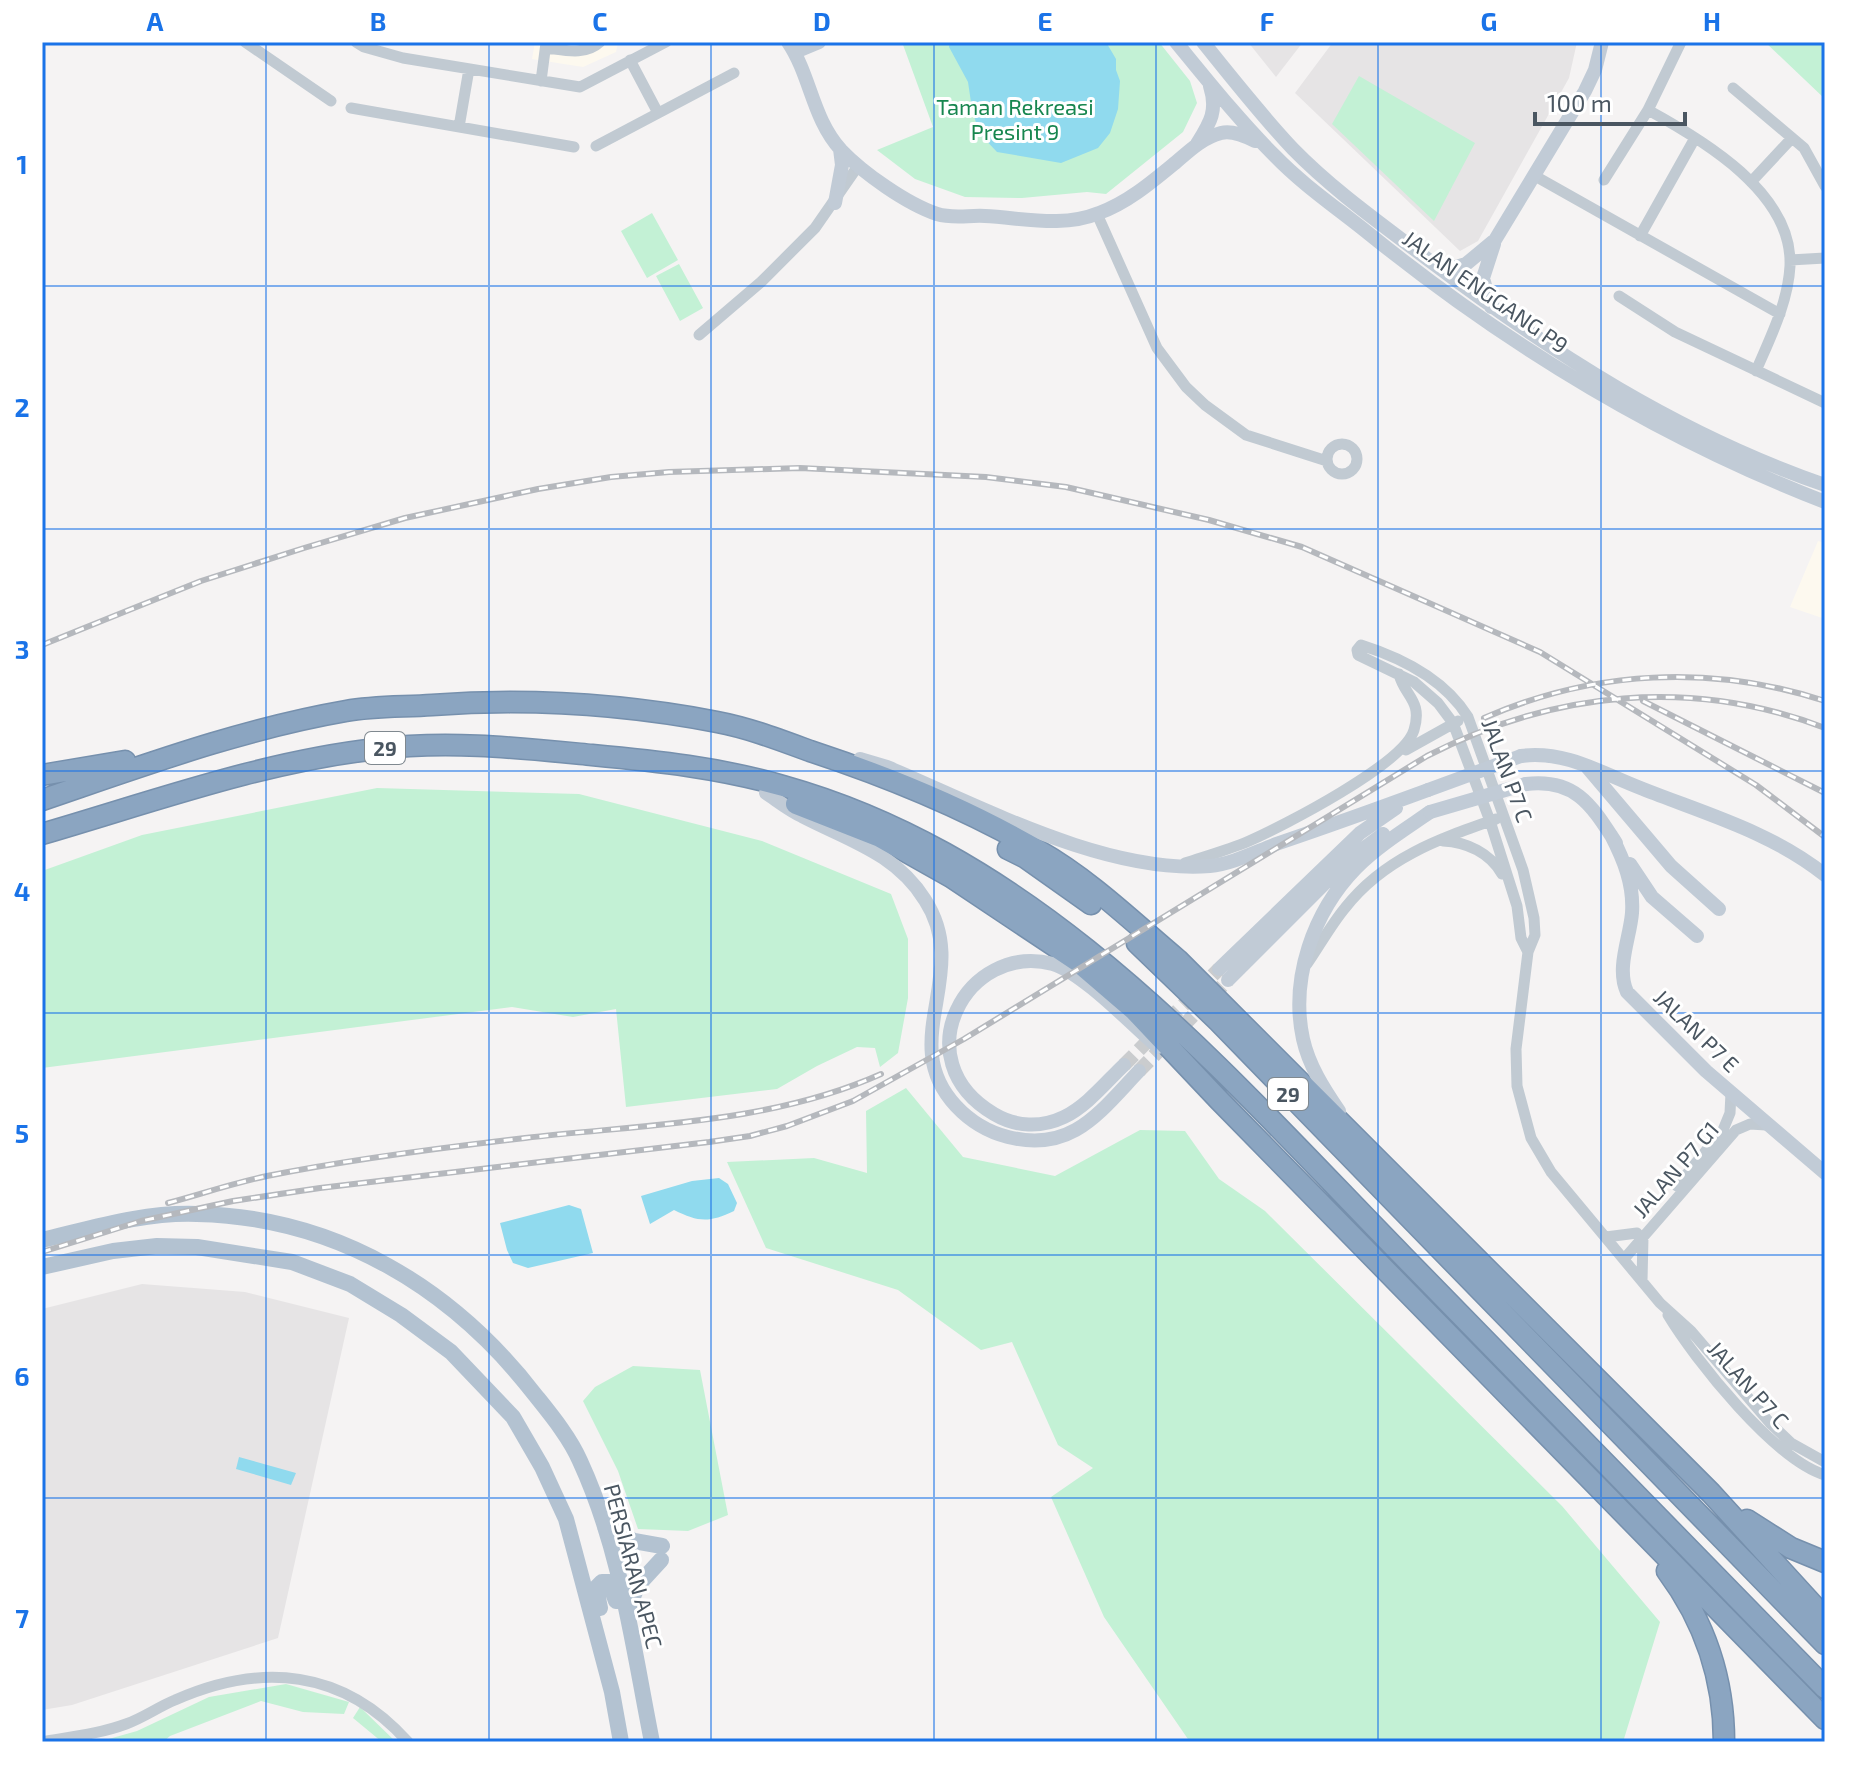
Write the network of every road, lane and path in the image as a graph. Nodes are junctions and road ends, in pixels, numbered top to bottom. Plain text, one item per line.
1 (356, 42) edge
2 (600, 42) edge
3 (666, 42) edge
4 (819, 42) edge
5 (1176, 42) edge
6 (1203, 42) edge
7 (1602, 42) edge
8 (1681, 42) edge
9 (250, 44) edge
10 (546, 45) edge
11 (792, 47) edge
12 (630, 60) junction
13 (469, 69) junction
14 (734, 73) dead end
15 (541, 81) junction
16 (1209, 83) junction
17 (1733, 88) dead end
18 (331, 101) dead end
19 (351, 108) dead end
20 (1648, 110) junction
21 (658, 113) junction
22 (459, 127) junction
23 (1695, 138) junction
24 (1792, 138) junction
25 (1197, 144) junction
26 (596, 146) dead end
27 (1265, 146) junction
28 (574, 147) dead end
29 (840, 149) junction
30 (858, 166) junction
31 (1535, 176) junction
32 (1604, 180) dead end
33 (1751, 182) junction
34 (1825, 186) edge
35 (835, 203) junction
36 (1097, 214) junction
37 (1640, 236) junction
38 (1495, 240) junction
39 (1825, 258) edge
40 (1790, 260) junction
41 (1431, 262) junction
42 (1619, 296) dead end
43 (1491, 307) junction
44 (1780, 314) junction
45 (699, 335) dead end
46 (1756, 371) junction
47 (1825, 403) edge
48 (1327, 461) dead end
49 (1825, 485) edge
50 (1825, 502) edge
51 (1402, 668) junction
52 (639, 710) junction
53 (1468, 717) junction
54 (1453, 723) junction
55 (747, 729) junction
56 (202, 746) junction
57 (1389, 761) junction
58 (1584, 764) junction
59 (737, 774) junction
60 (42, 775) edge
61 (1428, 790) junction
62 (766, 793) junction
63 (42, 800) edge
64 (1430, 812) junction
65 (1504, 816) junction
66 (1490, 821) junction
67 (42, 834) edge
68 (1611, 835) junction
69 (1428, 844) junction
70 (1173, 866) junction
71 (1825, 875) edge
72 (1509, 885) junction
73 (1719, 909) dead end
74 (1697, 936) dead end
75 (1528, 952) junction
76 (1302, 971) junction
77 (1124, 1065) tunnel mouth
78 (1139, 1071) tunnel mouth
79 (1731, 1093) junction
80 (1219, 1100) junction
81 (1766, 1125) junction
82 (1825, 1173) edge
83 (1415, 1195) junction
84 (1640, 1235) junction
85 (1606, 1237) junction
86 (42, 1240) edge
87 (1622, 1256) junction
88 (42, 1267) edge
89 (1642, 1281) junction
90 (1660, 1303) junction
91 (1825, 1462) edge
92 (1825, 1475) edge
93 (1597, 1488) junction
94 (1711, 1493) junction
95 (605, 1527) junction
96 (1825, 1562) edge
97 (627, 1611) junction
98 (1825, 1618) edge
99 (1825, 1644) edge
100 (640, 1681) junction
101 (1825, 1688) edge
102 (612, 1692) junction
103 (1825, 1719) edge
104 (42, 1742) edge
105 (408, 1742) edge
106 (621, 1742) edge
107 (652, 1742) edge
108 (1724, 1742) edge

1 - 13 street
2 - 10 street
3 - 12 street
4 - 11 street
5 - 16 street, JALAN ENGGANG P9
6 - 41 street, JALAN ENGGANG P9
7 - 31 street
8 - 20 street
9 - 18 street
10 - 15 street
11 - 29 street
12 - 15 street
12 - 21 street
13 - 15 street
13 - 22 street
14 - 21 street
16 - 25 street
16 - 27 street, JALAN ENGGANG P9
17 - 24 street
19 - 22 street
20 - 23 street
20 - 32 street
21 - 26 street
22 - 28 street
23 - 33 street
23 - 37 street
24 - 33 street
24 - 34 street
25 - 27 street
25 - 36 street
27 - 50 street, JALAN ENGGANG P9
29 - 30 street
29 - 35 street
30 - 35 street
30 - 36 street
31 - 37 street
31 - 38 street
33 - 40 street
35 - 45 street
36 - 48 street
37 - 44 street
38 - 41 street
38 - 43 street
39 - 40 street
40 - 44 street
41 - 43 street, JALAN ENGGANG P9
42 - 46 street
43 - 49 street, JALAN ENGGANG P9
44 - 46 street
46 - 47 street
51 - 53 street, JALAN P7 C
51 - 54 street, JALAN P7 C
51 - 57 street
52 - 55 highway
52 - 56 highway, 29
52 - 99 highway, 29
53 - 54 street
53 - 65 street, JALAN P7 C
54 - 57 street
54 - 66 street, JALAN P7 C
55 - 70 street
55 - 83 highway
56 - 60 highway
56 - 63 highway, 29
57 - 70 street
58 - 61 street, bridge
58 - 71 street
58 - 73 street
59 - 62 highway
59 - 67 highway, 29
59 - 101 highway, 29
61 - 64 street
61 - 70 street
62 - 78 street
62 - 80 highway
64 - 68 street, bridge
64 - 76 street
65 - 66 street
65 - 75 street, JALAN P7 C
66 - 69 street
66 - 72 street, JALAN P7 C
68 - 74 street
68 - 79 street, JALAN P7 E
69 - 72 street
69 - 76 street
72 - 75 street, JALAN P7 C
75 - 85 street, JALAN P7 C
76 - 83 street
77 - 80 street
79 - 81 street, JALAN P7 E
79 - 84 street, JALAN P7 G1
80 - 93 highway
81 - 82 street, JALAN P7 E
81 - 84 street, JALAN P7 G1
83 - 94 highway
84 - 85 street
84 - 87 street, JALAN P7 G1
84 - 89 street
85 - 87 street, JALAN P7 C
86 - 95 main road, PERSIARAN APEC
87 - 89 street, JALAN P7 C
88 - 102 main road
89 - 90 street, JALAN P7 C
90 - 91 street, JALAN P7 C
90 - 92 street, JALAN P7 C
93 - 103 highway
93 - 108 highway
94 - 96 highway
94 - 98 highway
95 - 97 main road, PERSIARAN APEC
95 - 97 main road
97 - 100 main road, PERSIARAN APEC
100 - 102 main road
100 - 107 main road, PERSIARAN APEC
102 - 106 main road
104 - 105 street

